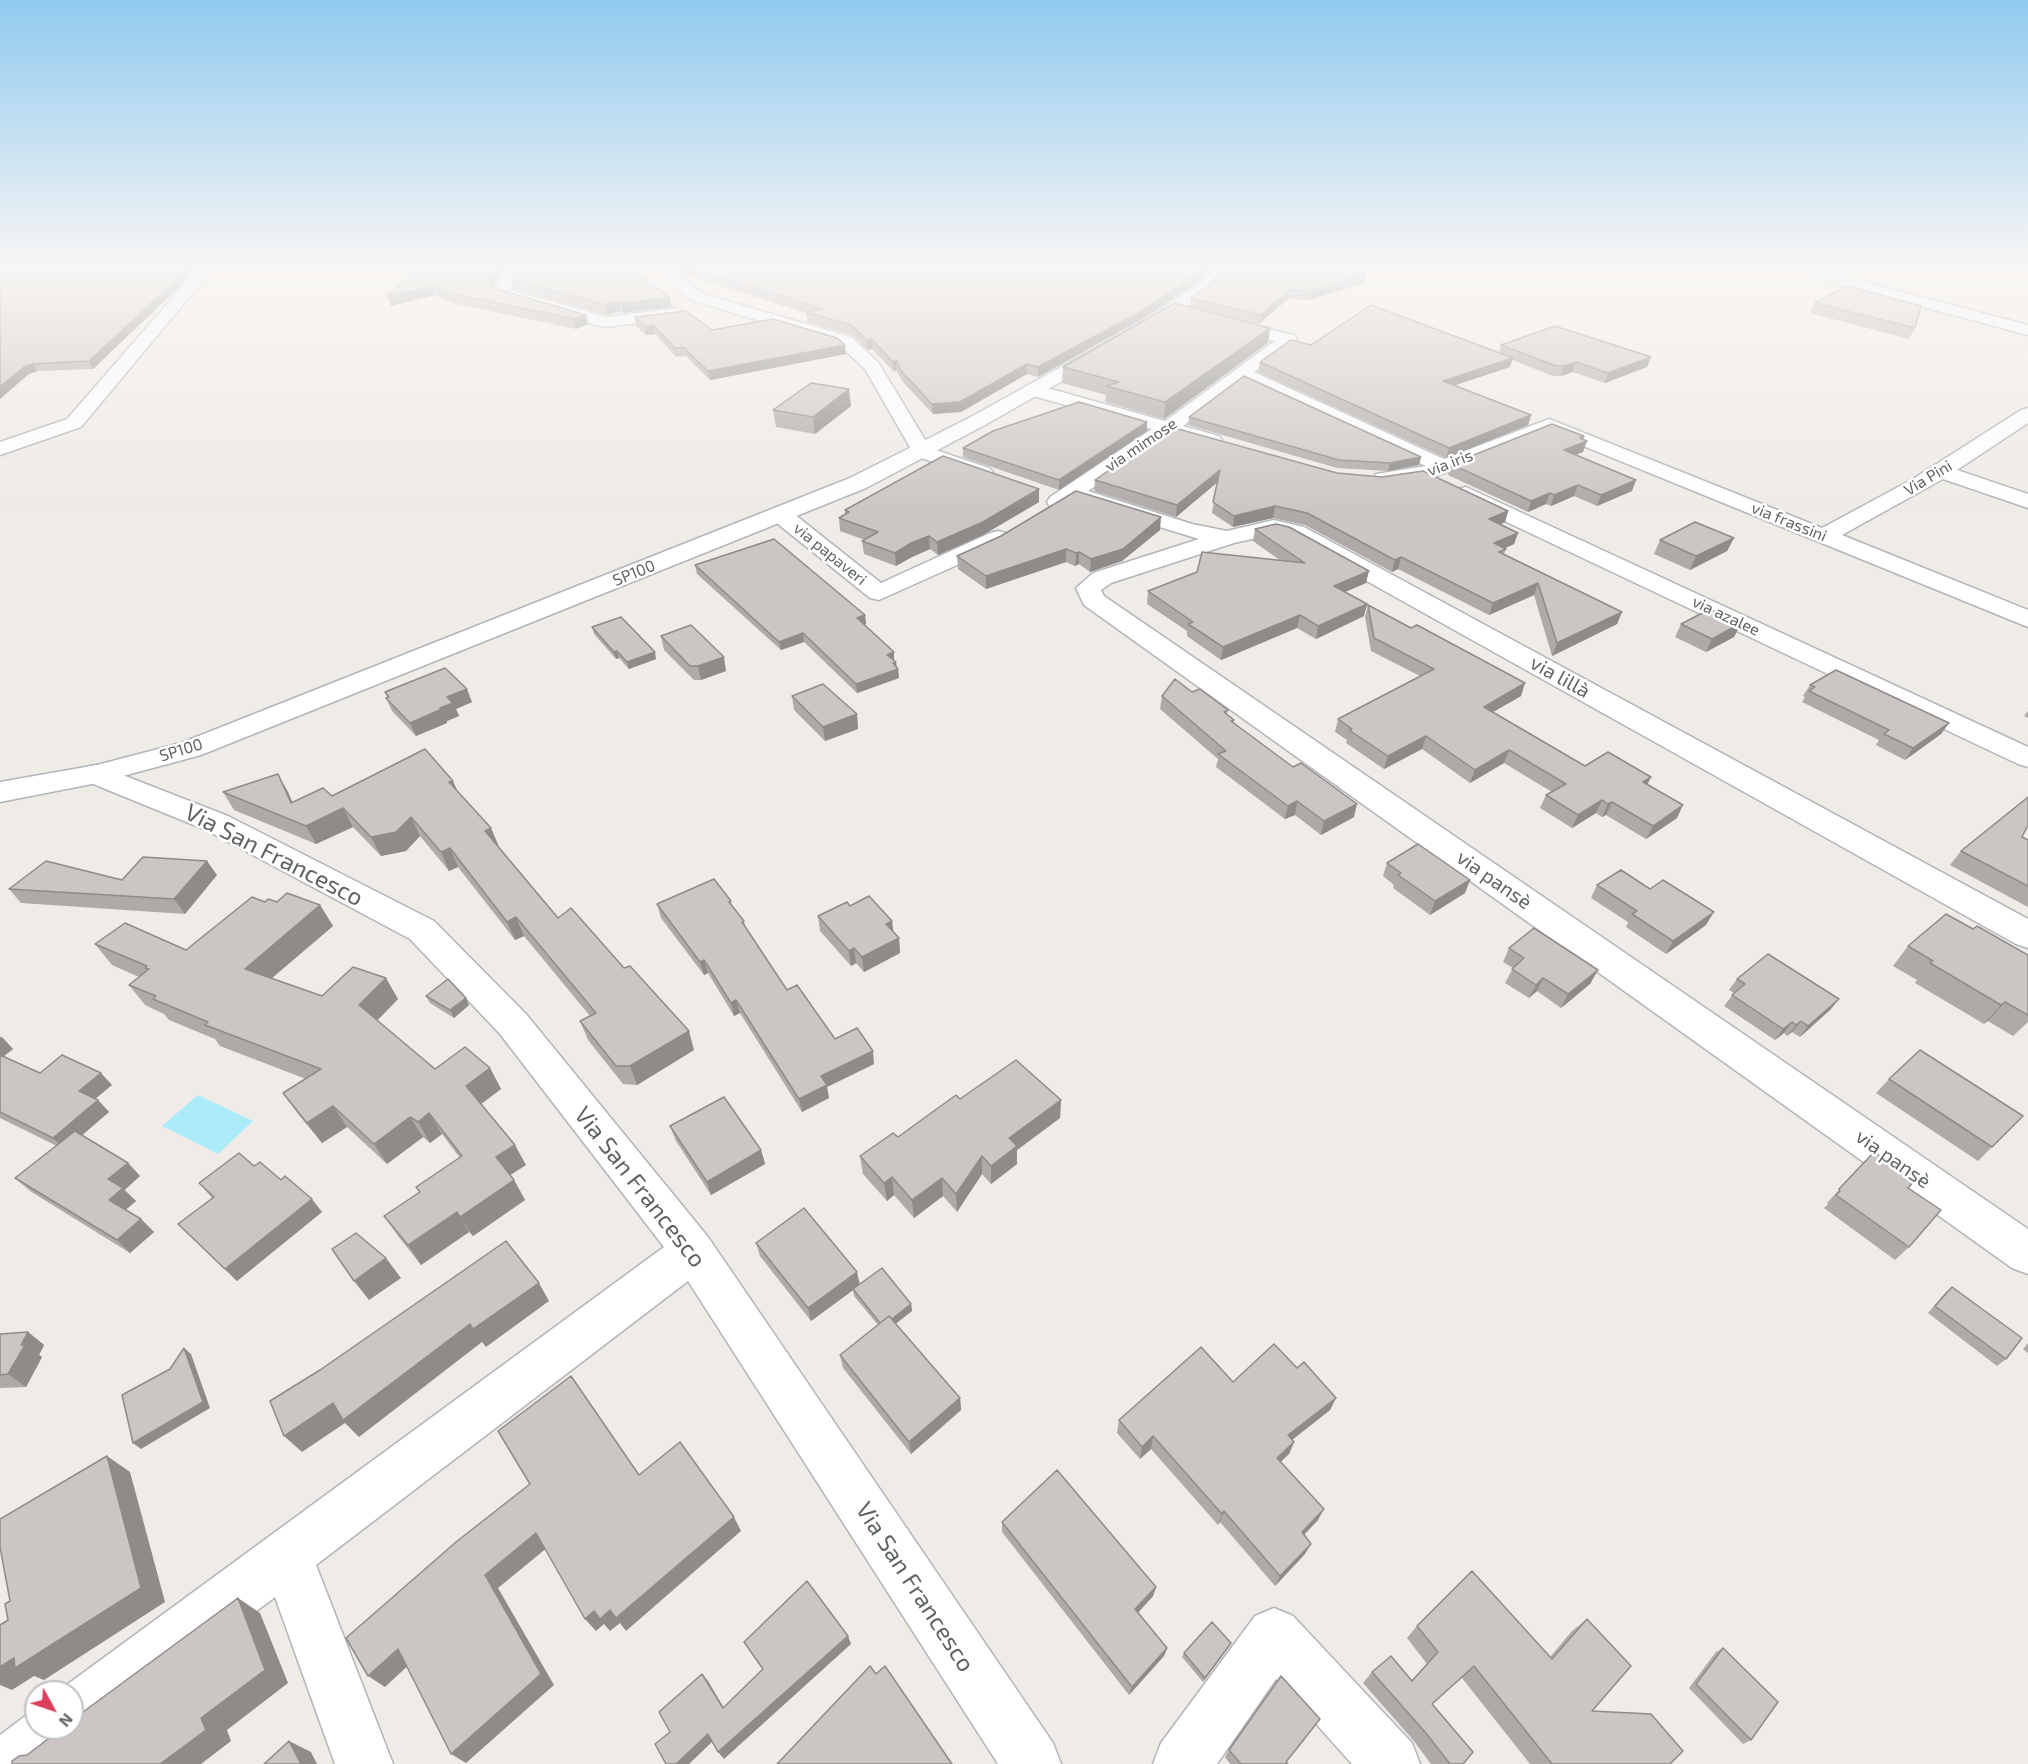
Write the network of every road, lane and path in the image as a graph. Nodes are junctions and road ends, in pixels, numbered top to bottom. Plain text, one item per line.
1 (139, 347) edge
2 (852, 347) edge
3 (1107, 347) edge
4 (1277, 347) edge
5 (1243, 374) junction
6 (1034, 390) junction
7 (2028, 414) edge
8 (1549, 425) joint
9 (1168, 428) junction
10 (1235, 447) edge
11 (0, 449) edge
12 (922, 452) junction
13 (1433, 470) junction
14 (1941, 471) junction
15 (998, 478) edge
16 (1360, 479) edge
17 (1067, 496) junction
18 (2028, 501) edge
19 (1041, 502) dead end
20 (781, 515) junction
21 (1012, 530) edge
22 (1824, 536) junction
23 (1227, 538) junction
24 (2028, 619) edge
25 (2028, 758) edge
26 (97, 774) junction
27 (0, 792) edge
28 (2028, 935) edge
29 (693, 1251) junction
30 (2028, 1254) edge
31 (286, 1555) junction
32 (84, 1707) edge
33 (41, 1740) edge
34 (9, 1764) edge
35 (363, 1764) edge
36 (1032, 1764) edge
37 (1182, 1764) edge
38 (1391, 1764) edge

1 - 11 street
2 - 12 street
3 - 6 street, SP100 / SP100
4 - 5 street, via mimose
5 - 9 street, via mimose
5 - 13 street
6 - 9 street
6 - 12 street, SP100 / SP100
7 - 14 street, Via Pini
8 - 13 street, via iris
8 - 22 street, via frassini
9 - 10 street
9 - 17 street, via mimose
12 - 15 street
12 - 20 street, SP100 / SP100
13 - 16 street, via iris
13 - 25 street, via azalee
14 - 18 street
14 - 22 street, Via Pini
17 - 19 street, via lillà
17 - 23 street, via lillà
20 - 21 street, via papaveri
20 - 26 street, SP100 / SP100
22 - 24 street, via frassini
23 - 28 street, via lillà
23 - 30 street, via pansè
26 - 27 street, SP100 / SP100
26 - 29 street, Via San Francesco
29 - 31 street
29 - 36 street, Via San Francesco
31 - 32 street
31 - 35 street
33 - 34 street
37 - 38 street

